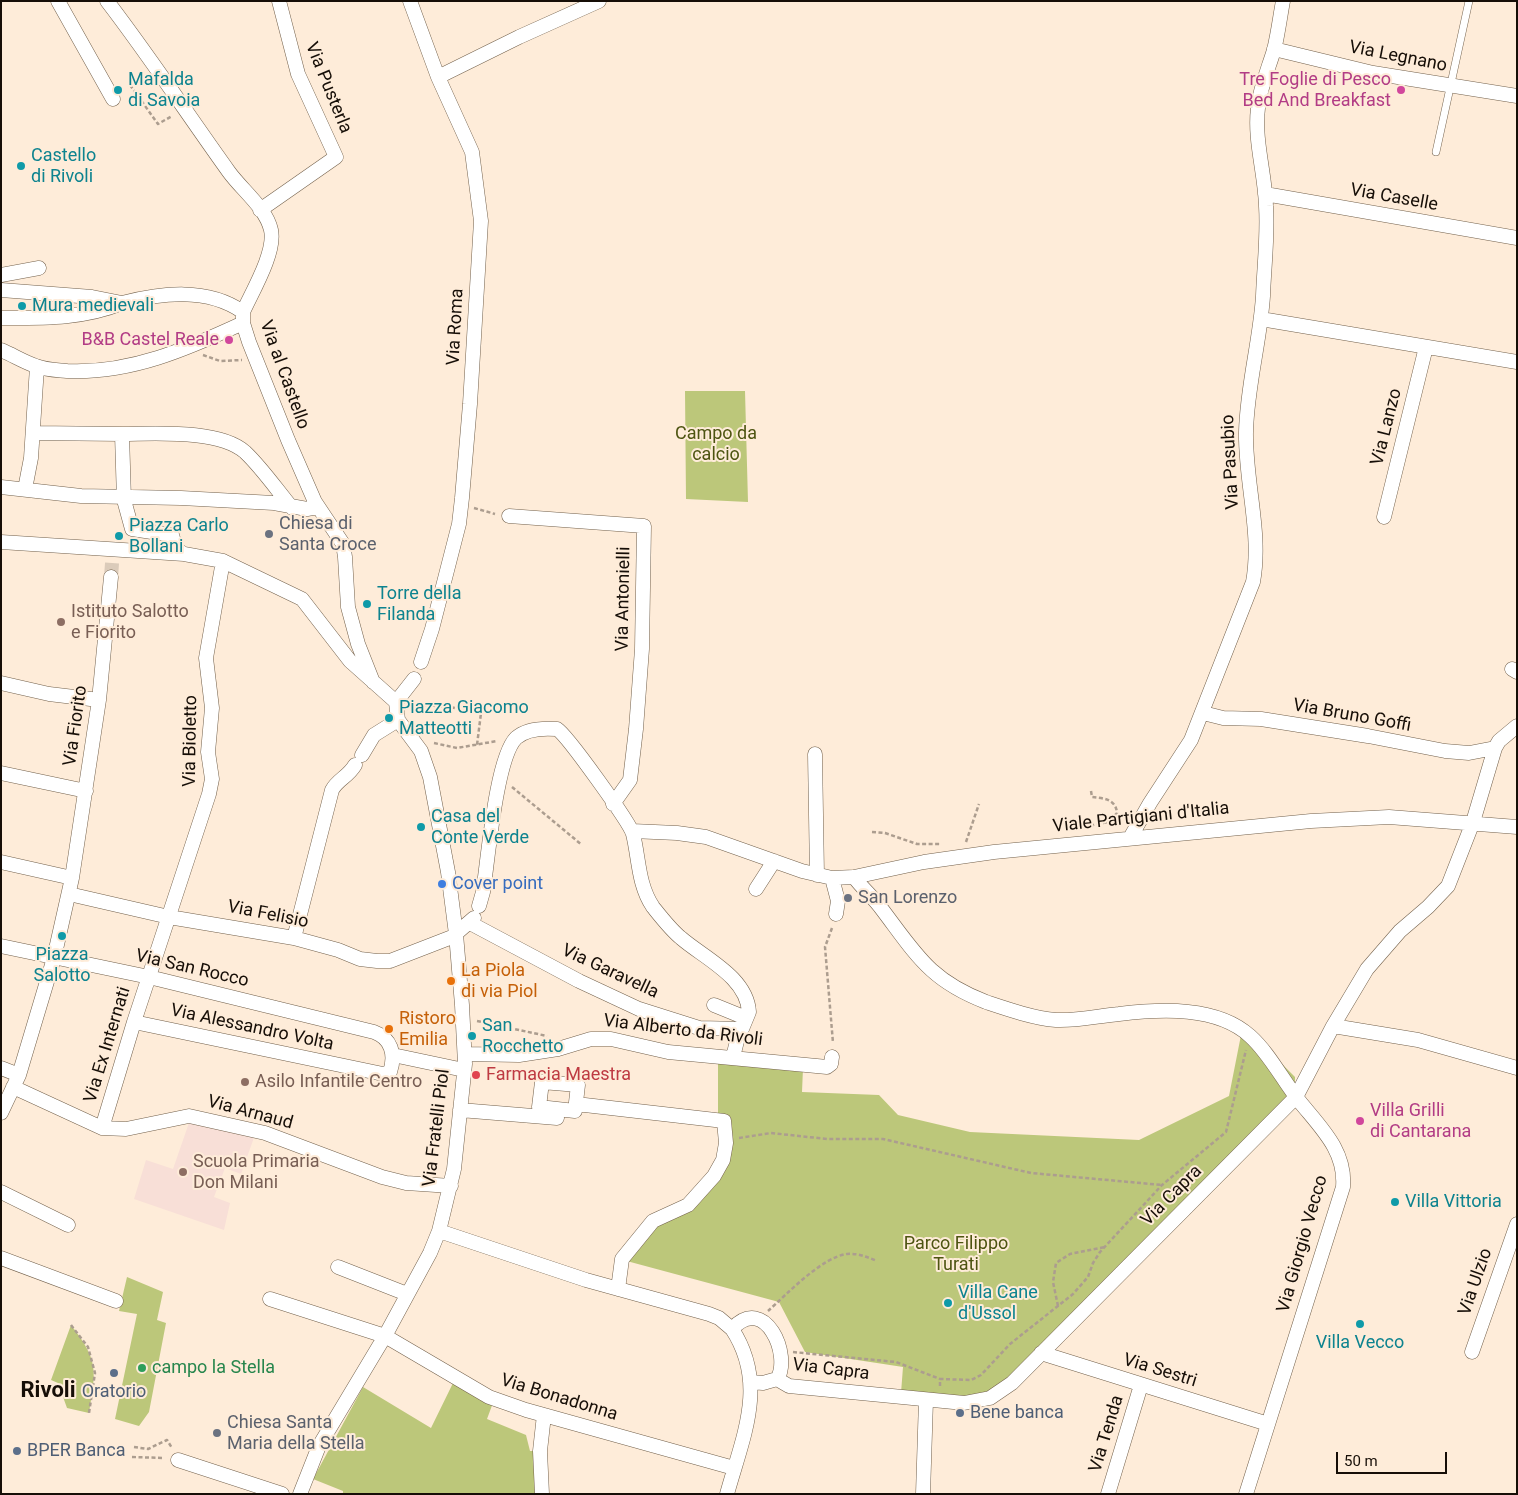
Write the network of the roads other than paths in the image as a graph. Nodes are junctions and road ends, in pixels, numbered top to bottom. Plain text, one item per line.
1 (58, 1) edge
2 (108, 1) edge
3 (279, 1) edge
4 (410, 1) edge
5 (599, 1) edge
6 (1283, 1) edge
7 (1470, 1) edge
8 (1274, 49) junction
9 (438, 77) junction
10 (1449, 86) junction
11 (1517, 96) edge
12 (113, 99) dead end
13 (1436, 152) dead end
14 (1265, 194) junction
15 (260, 210) junction
16 (1517, 238) edge
17 (39, 268) dead end
18 (1, 276) edge
19 (1, 290) edge
20 (122, 302) junction
21 (1, 318) edge
22 (243, 318) junction
23 (1261, 319) junction
24 (1426, 347) junction
25 (1, 350) edge
26 (1517, 362) edge
27 (37, 367) junction
28 (33, 433) junction
29 (122, 434) junction
30 (1, 486) edge
31 (25, 489) junction
32 (124, 496) junction
33 (318, 507) junction
34 (292, 508) junction
35 (509, 516) road end
36 (1384, 517) dead end
37 (1, 542) edge
38 (186, 554) junction
39 (223, 561) junction
40 (111, 578) tunnel mouth
41 (421, 662) dead end
42 (414, 679) dead end
43 (373, 682) junction
44 (1, 683) edge
45 (99, 700) junction
46 (396, 702) junction
47 (1202, 713) junction
48 (398, 720) junction
49 (1517, 726) edge
50 (1495, 748) junction
51 (815, 754) dead end
52 (1, 773) edge
53 (86, 792) junction
54 (614, 804) junction
55 (1473, 822) junction
56 (1517, 827) edge
57 (632, 831) junction
58 (1130, 838) junction
59 (774, 861) junction
60 (1, 862) edge
61 (817, 875) junction
62 (854, 877) junction
63 (72, 878) junction
64 (832, 878) junction
65 (756, 889) dead end
66 (69, 894) junction
67 (836, 914) road end
68 (474, 915) junction
69 (169, 917) junction
70 (456, 934) junction
71 (294, 938) junction
72 (1, 946) edge
73 (54, 958) junction
74 (149, 977) junction
75 (714, 1005) dead end
76 (134, 1022) junction
77 (744, 1023) junction
78 (1332, 1026) junction
79 (464, 1054) junction
80 (393, 1055) junction
81 (733, 1057) junction
82 (832, 1057) road end
83 (1, 1068) edge
84 (1517, 1068) edge
85 (464, 1070) junction
86 (16, 1081) junction
87 (1296, 1097) junction
88 (576, 1104) dead end
89 (460, 1110) junction
90 (1, 1113) edge
91 (558, 1118) dead end
92 (102, 1128) junction
93 (451, 1186) junction
94 (1, 1192) edge
95 (1517, 1224) edge
96 (68, 1225) dead end
97 (439, 1231) junction
98 (1, 1258) edge
99 (338, 1267) dead end
100 (618, 1289) junction
101 (407, 1294) junction
102 (270, 1299) dead end
103 (116, 1301) dead end
104 (732, 1329) junction
105 (385, 1336) junction
106 (1472, 1352) dead end
107 (1041, 1353) junction
108 (777, 1379) junction
109 (751, 1382) junction
110 (1141, 1385) junction
111 (926, 1400) junction
112 (544, 1415) junction
113 (1268, 1424) junction
114 (178, 1460) road end
115 (734, 1468) junction
116 (282, 1494) edge
117 (300, 1494) edge
118 (542, 1494) edge
119 (727, 1494) edge
120 (923, 1494) edge
121 (1108, 1494) edge
122 (1246, 1494) edge

1 - 12 street
2 - 15 street, Via al Castello
3 - 15 street, Via Pusterla
4 - 9 street, Via Roma
5 - 9 street
6 - 8 street, Via Pasubio
7 - 10 lane
8 - 10 street, Via Legnano
8 - 14 street, Via Pasubio
9 - 41 street, Via Roma
10 - 11 street, Via Legnano
10 - 13 lane
14 - 16 street, Via Caselle
14 - 23 street, Via Pasubio
15 - 22 street, Via al Castello
17 - 18 street
19 - 20 street
20 - 21 street
20 - 22 street
22 - 27 street
22 - 33 street, Via al Castello
23 - 24 street
23 - 47 street, Via Pasubio
24 - 26 street
24 - 36 street, Via Lanzo
25 - 27 street
27 - 28 street
28 - 29 street
28 - 31 street
29 - 32 street
29 - 34 street
30 - 31 street
31 - 32 street
32 - 34 street
32 - 38 street
33 - 34 street
33 - 43 street, Via al Castello
35 - 54 street, Via Antonielli
37 - 38 street
38 - 39 street
39 - 43 street
39 - 69 street, Via Bioletto
40 - 45 street, Via Fiorito
42 - 46 street
43 - 46 street
44 - 45 street
45 - 53 street, Via Fiorito
46 - 48 street
47 - 50 street, Via Bruno Goffi
47 - 58 street, Via Pasubio
48 - 70 street, Via Fratelli Piol
48 - 71 street
49 - 50 street
50 - 55 street, Via Capra
51 - 61 street
52 - 53 street
53 - 63 street, Via Fiorito
54 - 57 street
54 - 68 street
55 - 56 street, Viale Partigiani d'Italia
55 - 58 street, Viale Partigiani d'Italia
55 - 78 street, Via Capra
57 - 59 street, Viale Partigiani d'Italia
57 - 77 street
58 - 62 street, Viale Partigiani d'Italia
59 - 61 street, Viale Partigiani d'Italia
59 - 65 street
60 - 63 street
61 - 64 street, Viale Partigiani d'Italia
62 - 64 street, Viale Partigiani d'Italia
62 - 87 street, Via Giorgio Vecco
63 - 66 street
64 - 67 street
66 - 69 street, Via Felisio
66 - 73 street
68 - 70 street
68 - 77 street, Via Garavella
69 - 71 street, Via Felisio
69 - 74 street, Via Ex Internati
70 - 71 street, Via Felisio
70 - 79 street, Via Fratelli Piol
72 - 73 street, Via San Rocco
73 - 74 street, Via San Rocco
73 - 86 street
74 - 76 street, Via Ex Internati
74 - 80 street, Via San Rocco
75 - 77 street
76 - 80 street, Via Alessandro Volta
76 - 92 street, Via Ex Internati
77 - 81 street
78 - 84 street
78 - 87 street, Via Capra
79 - 81 street, Via Alberto da Rivoli
79 - 85 street, Via Fratelli Piol
80 - 85 street
81 - 82 street, Via Alberto da Rivoli
83 - 86 street, Via Arnaud
85 - 89 street, Via Fratelli Piol
86 - 90 street
86 - 92 street, Via Arnaud
87 - 107 street, Via Capra
87 - 113 street, Via Giorgio Vecco
88 - 100 street
89 - 91 street
89 - 93 street, Via Fratelli Piol
92 - 93 street, Via Arnaud
93 - 97 street, Via Fratelli Piol
94 - 96 street
95 - 106 street, Via Ulzio
97 - 100 street
97 - 101 street, Via Fratelli Piol
98 - 103 street
99 - 101 street
100 - 104 street
101 - 105 street, Via Fratelli Piol
102 - 105 street, Via Bonadonna
104 - 108 street
104 - 109 street
105 - 112 street, Via Bonadonna
105 - 117 street, Via Fratelli Piol
107 - 110 street, Via Sestri
107 - 111 street, Via Capra
108 - 109 street
108 - 111 street, Via Capra
109 - 115 street
110 - 113 street, Via Sestri
110 - 121 street, Via Tenda
111 - 120 street
112 - 115 street, Via Bonadonna
112 - 118 street
113 - 122 street, Via Giorgio Vecco
114 - 116 street
115 - 119 street

